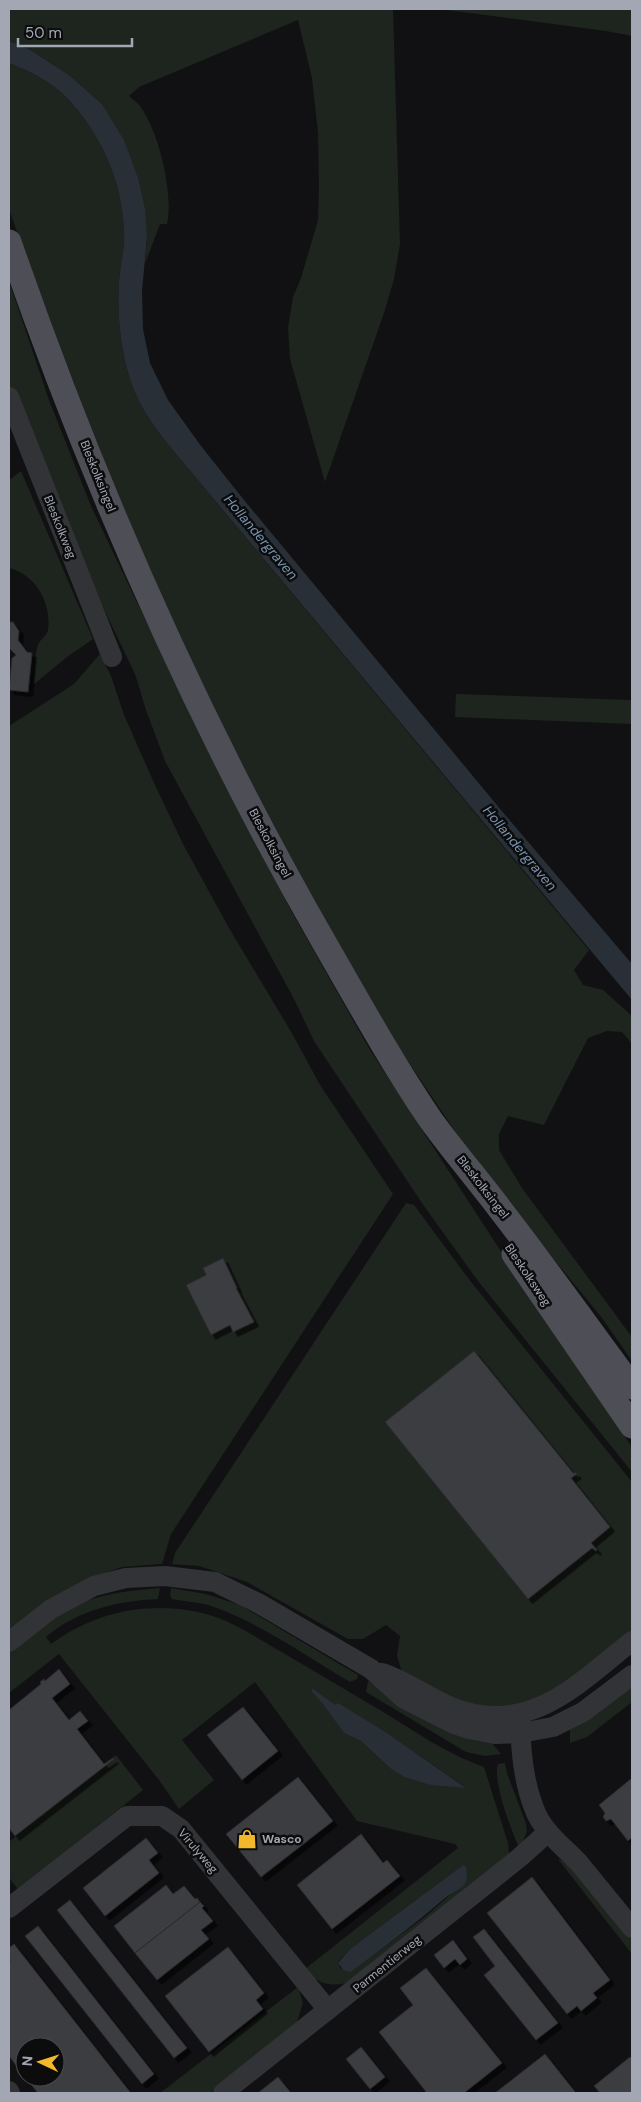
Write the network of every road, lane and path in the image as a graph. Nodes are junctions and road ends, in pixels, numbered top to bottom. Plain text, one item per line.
1 (9, 242) edge
2 (9, 397) edge
3 (112, 657) dead end
4 (431, 1120) junction
5 (632, 1388) edge
6 (632, 1426) edge
7 (632, 1641) edge
8 (9, 1642) edge
9 (632, 1676) edge
10 (520, 1724) junction
11 (548, 1832) junction
12 (9, 1908) edge
13 (632, 1928) edge
14 (328, 2010) junction
15 (224, 2093) edge

1 - 4 main road, Bleskolksingel
2 - 3 street, Bleskolkweg
4 - 5 main road, Bleskolksingel
4 - 6 main road, Bleskolksweg
7 - 10 street
8 - 10 street
9 - 10 street
10 - 11 street
11 - 13 street
11 - 14 street, Parmentierweg
12 - 14 street, Virulyweg
14 - 15 street, Parmentierweg

